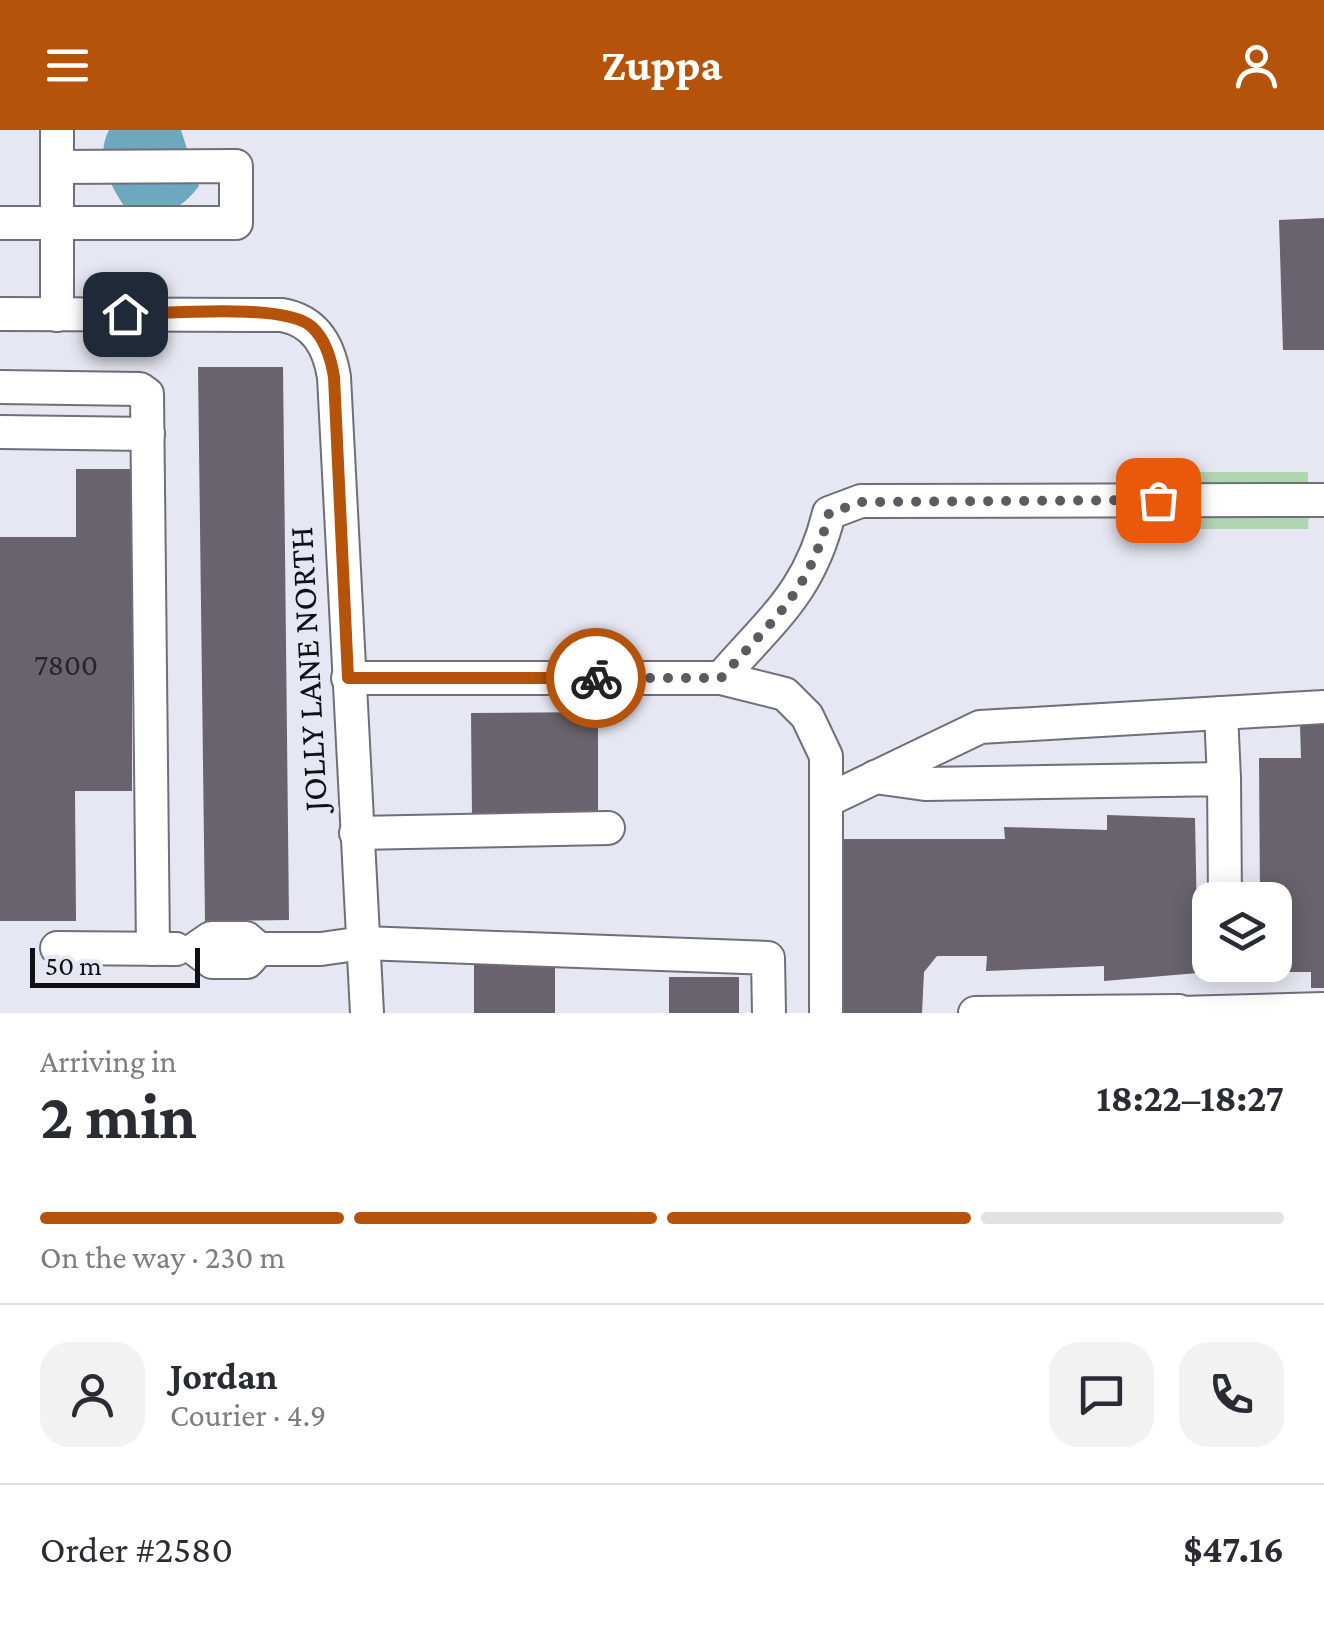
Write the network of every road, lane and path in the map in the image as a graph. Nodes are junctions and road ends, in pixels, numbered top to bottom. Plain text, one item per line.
1 (57, 130) edge
2 (57, 167) junction
3 (57, 222) junction
4 (0, 223) edge
5 (0, 314) edge
6 (57, 314) junction
7 (0, 387) edge
8 (0, 432) edge
9 (148, 434) junction
10 (1324, 500) edge
11 (348, 678) junction
12 (721, 678) junction
13 (1324, 708) edge
14 (1221, 713) junction
15 (875, 777) junction
16 (1224, 779) junction
17 (826, 801) junction
18 (608, 828) dead end
19 (356, 833) junction
20 (1224, 882) edge
21 (363, 942) junction
22 (57, 948) dead end
23 (153, 948) junction
24 (1324, 1009) edge
25 (1179, 1012) edge
26 (367, 1013) edge
27 (769, 1013) edge
28 (826, 1013) edge
29 (975, 1013) edge

1 - 2 street
2 - 3 street
2 - 3 street
3 - 4 street
3 - 6 street
5 - 6 street
6 - 11 street, JOLLY LANE NORTH
7 - 9 street
8 - 9 street
9 - 23 street
10 - 12 street
11 - 12 street
11 - 19 street, JOLLY LANE NORTH
12 - 17 street
13 - 14 street
14 - 15 street
14 - 16 street
15 - 16 street
15 - 17 street
16 - 20 street
17 - 28 street
18 - 19 street
19 - 21 street, JOLLY LANE NORTH
21 - 23 street
21 - 26 street, JOLLY LANE NORTH
21 - 27 street
22 - 23 street
24 - 25 street
25 - 29 street

